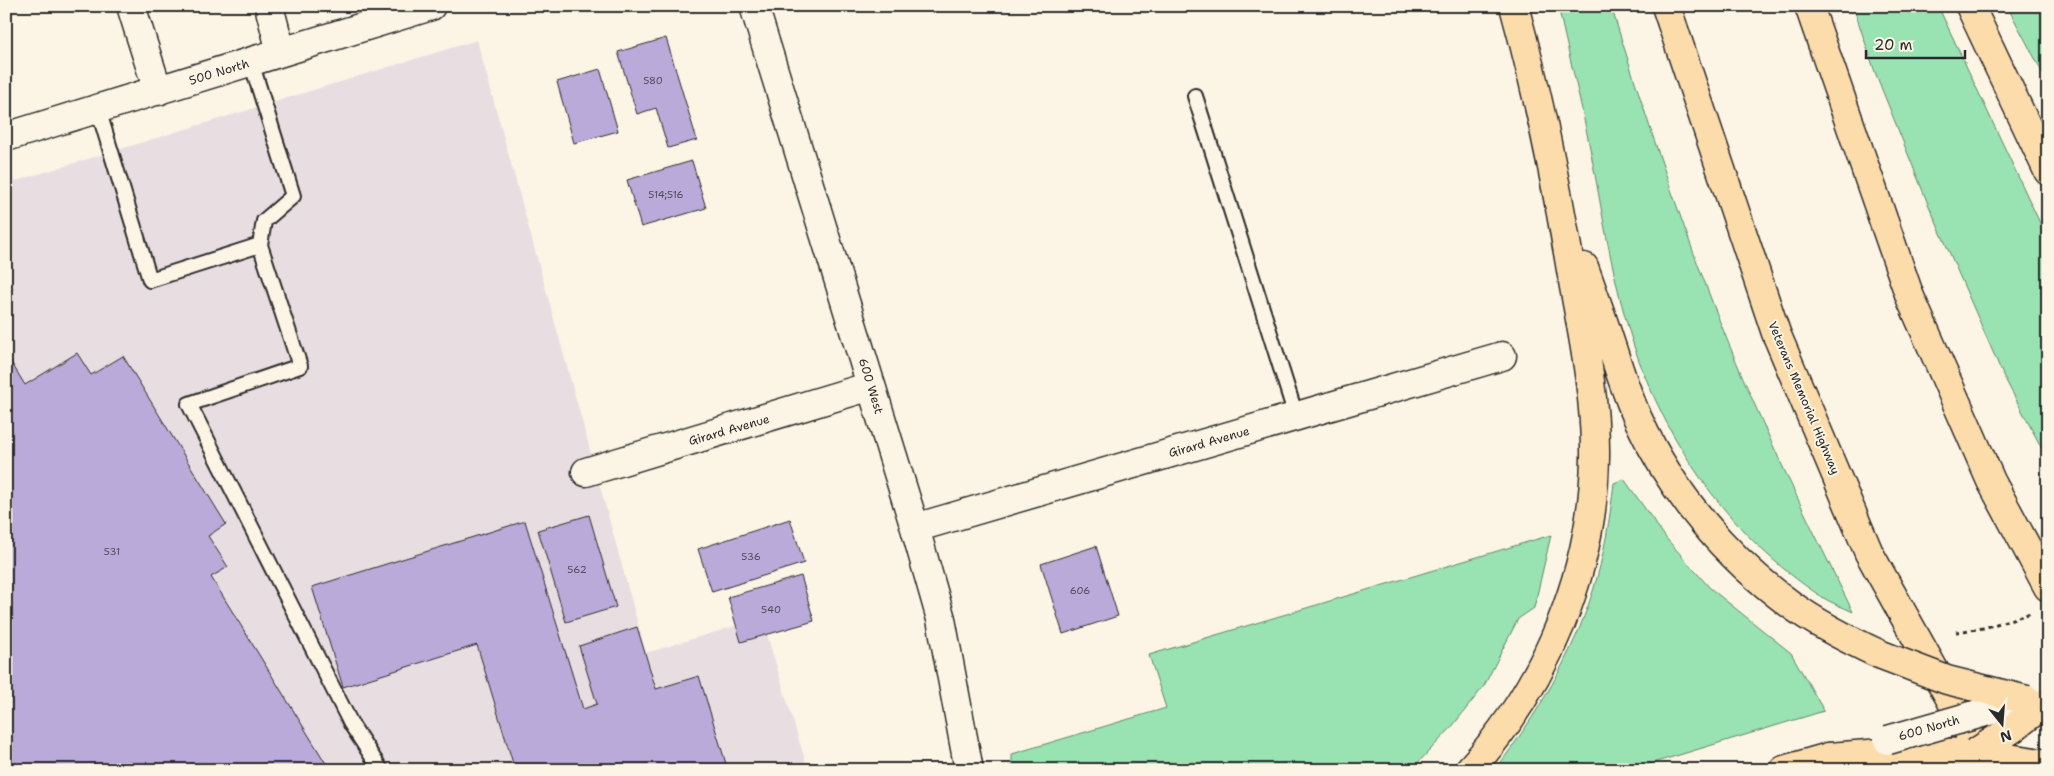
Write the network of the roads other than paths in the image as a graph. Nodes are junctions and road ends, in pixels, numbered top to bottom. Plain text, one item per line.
1 (131, 6) edge
2 (268, 6) edge
3 (431, 6) edge
4 (754, 6) edge
5 (1514, 6) edge
6 (1666, 6) edge
7 (1809, 6) edge
8 (1970, 6) edge
9 (281, 52) junction
10 (251, 62) junction
11 (158, 91) junction
12 (1195, 96) dead end
13 (98, 109) junction
14 (6, 137) edge
15 (2048, 171) edge
16 (1558, 192) junction
17 (260, 245) junction
18 (1502, 356) dead end
19 (871, 386) junction
20 (1296, 416) junction
21 (586, 472) dead end
22 (915, 528) junction
23 (2048, 586) edge
24 (2042, 701) edge
25 (1891, 746) junction
26 (1982, 762) edge
27 (2048, 764) edge
28 (381, 770) edge
29 (969, 770) edge
30 (1469, 770) edge
31 (1784, 770) edge
32 (1943, 770) edge

1 - 11 street
2 - 9 street
3 - 9 street, 500 North
4 - 19 street, 600 West
5 - 16 main road
6 - 26 main road, Veterans Memorial Highway
7 - 23 main road
8 - 15 main road
9 - 10 street, 500 North
10 - 11 street, 500 North
10 - 17 lane
11 - 13 street, 500 North
12 - 20 lane
13 - 14 street, 500 North
13 - 17 lane
16 - 24 main road, bridge
16 - 30 main road
17 - 28 lane
18 - 20 street, Girard Avenue
19 - 21 street, Girard Avenue
19 - 22 street, 600 West
20 - 22 street, Girard Avenue
22 - 29 street, 600 West
24 - 25 street, 600 North, bridge
24 - 26 main road, bridge
25 - 26 main road
25 - 31 main road
26 - 27 main road, bridge
26 - 32 main road

